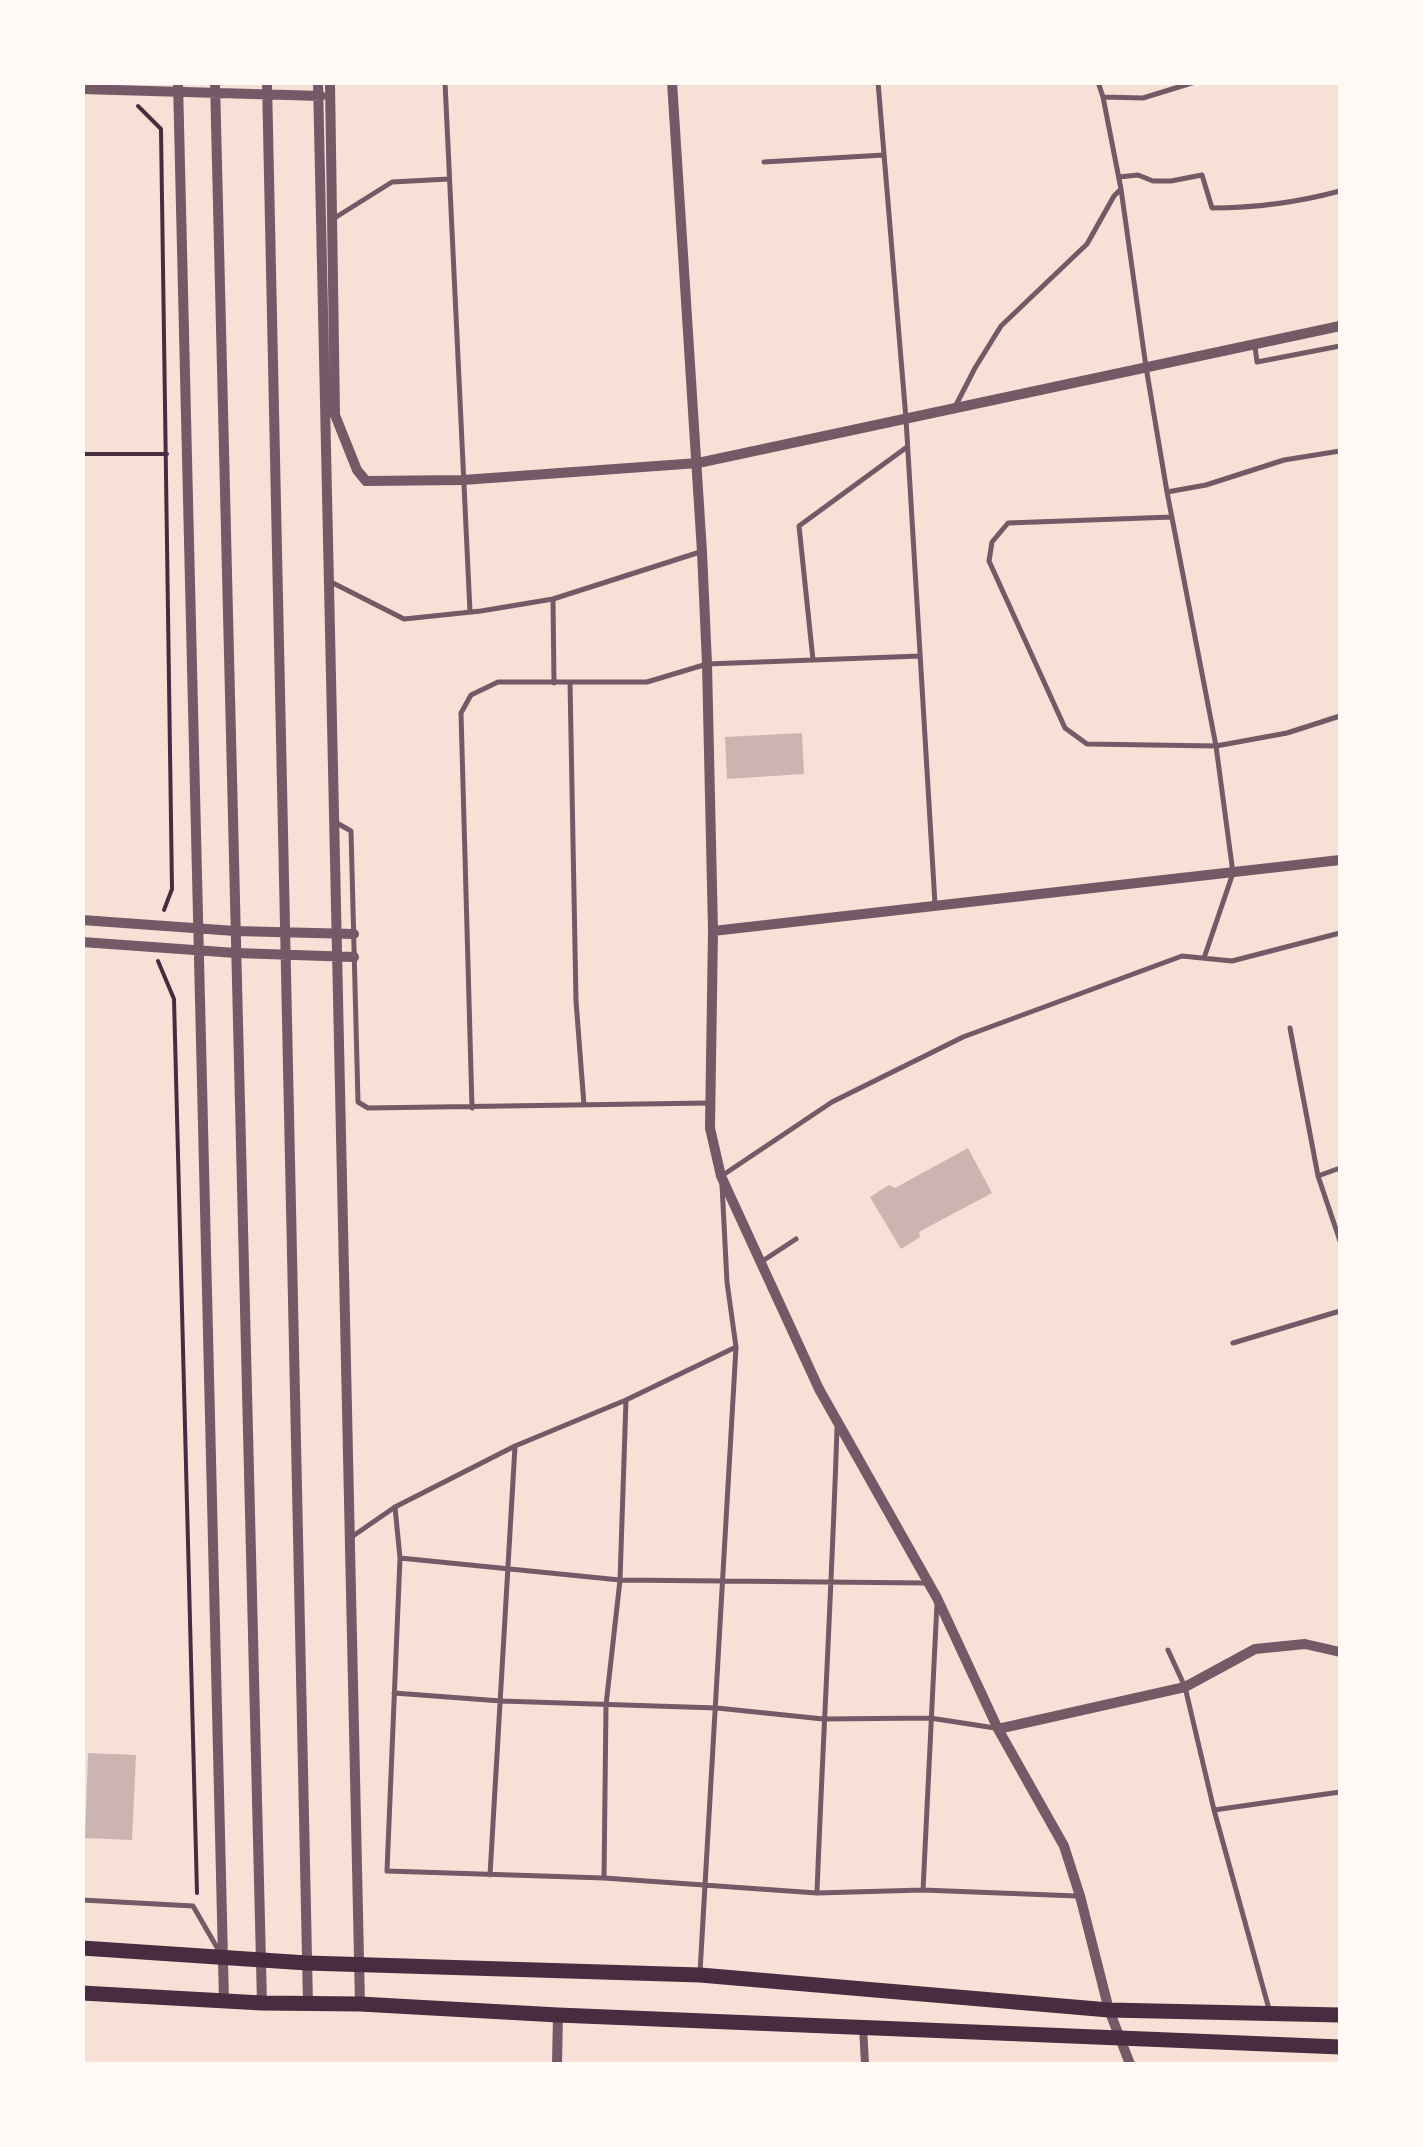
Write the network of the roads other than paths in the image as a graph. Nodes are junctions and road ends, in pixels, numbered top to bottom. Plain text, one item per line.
1 (318, 82) edge
2 (330, 82) edge
3 (445, 82) edge
4 (672, 82) edge
5 (878, 82) edge
6 (1098, 82) edge
7 (1195, 82) edge
8 (178, 87) edge
9 (215, 88) edge
10 (82, 89) edge
11 (267, 89) edge
12 (324, 96) junction
13 (1103, 97) junction
14 (884, 154) junction
15 (764, 162) dead end
16 (1119, 176) junction
17 (449, 179) junction
18 (1121, 189) junction
19 (1340, 191) edge
20 (332, 220) junction
21 (1340, 326) edge
22 (1255, 344) junction
23 (1340, 346) edge
24 (1146, 367) junction
25 (954, 409) junction
26 (906, 420) junction
27 (908, 447) junction
28 (1340, 451) edge
29 (698, 463) junction
30 (462, 480) junction
31 (1166, 492) junction
32 (1172, 517) junction
33 (702, 552) junction
34 (329, 581) junction
35 (553, 599) junction
36 (470, 612) junction
37 (920, 656) junction
38 (814, 660) junction
39 (708, 664) junction
40 (570, 682) junction
41 (554, 684) junction
42 (1340, 716) edge
43 (1216, 746) junction
44 (335, 821) junction
45 (1340, 860) edge
46 (1233, 873) junction
47 (935, 907) junction
48 (82, 920) edge
49 (198, 928) junction
50 (713, 930) junction
51 (236, 931) junction
52 (285, 932) junction
53 (1340, 933) edge
54 (337, 934) junction
55 (354, 934) junction
56 (82, 942) edge
57 (199, 950) junction
58 (236, 953) junction
59 (286, 954) junction
60 (338, 956) junction
61 (354, 958) junction
62 (1204, 958) junction
63 (1290, 1028) dead end
64 (712, 1103) junction
65 (584, 1105) junction
66 (472, 1108) junction
67 (1340, 1168) edge
68 (721, 1176) junction
69 (1318, 1176) junction
70 (796, 1239) dead end
71 (1340, 1241) edge
72 (761, 1262) junction
73 (1340, 1311) edge
74 (1234, 1343) dead end
75 (736, 1347) junction
76 (626, 1400) junction
77 (838, 1420) junction
78 (515, 1446) junction
79 (395, 1507) junction
80 (349, 1538) junction
81 (400, 1558) junction
82 (509, 1567) junction
83 (620, 1580) junction
84 (723, 1581) junction
85 (832, 1581) junction
86 (928, 1583) junction
87 (937, 1598) junction
88 (1168, 1650) dead end
89 (1340, 1652) edge
90 (1185, 1688) junction
91 (394, 1693) junction
92 (501, 1701) junction
93 (606, 1706) junction
94 (716, 1708) junction
95 (930, 1718) junction
96 (823, 1719) junction
97 (998, 1729) junction
98 (1340, 1792) edge
99 (1214, 1810) junction
100 (490, 1874) junction
101 (604, 1878) junction
102 (705, 1884) junction
103 (923, 1890) junction
104 (817, 1893) junction
105 (1080, 1896) junction
106 (82, 1900) edge
107 (82, 1948) edge
108 (223, 1958) junction
109 (261, 1960) junction
110 (307, 1963) junction
111 (359, 1963) junction
112 (700, 1975) junction
113 (82, 1993) edge
114 (224, 2000) junction
115 (262, 2002) junction
116 (308, 2004) junction
117 (360, 2004) junction
118 (1108, 2010) junction
119 (1270, 2012) junction
120 (558, 2015) junction
121 (1340, 2015) edge
122 (864, 2027) junction
123 (1118, 2039) junction
124 (1340, 2047) edge
125 (557, 2064) edge
126 (865, 2064) edge
127 (1130, 2064) edge

1 - 12 street
2 - 12 street
3 - 17 lane
4 - 29 street
5 - 14 lane
6 - 13 lane
7 - 13 lane
8 - 9 street
8 - 10 street
8 - 49 street
9 - 11 street
9 - 51 street
11 - 12 street
11 - 52 street
12 - 20 street
12 - 34 street
13 - 16 lane
14 - 15 lane
14 - 26 lane
16 - 18 lane
16 - 19 lane
17 - 20 lane
17 - 30 lane
18 - 24 lane
18 - 25 lane
20 - 30 street
21 - 22 street
22 - 23 lane
22 - 24 street
24 - 25 street
24 - 31 lane
25 - 26 street
26 - 27 lane
26 - 29 street
27 - 37 lane
27 - 38 lane
28 - 31 lane
29 - 30 street
29 - 33 street
30 - 36 lane
31 - 32 lane
32 - 43 lane
32 - 43 lane
33 - 35 lane
33 - 39 street
34 - 36 lane
34 - 44 street
35 - 36 lane
35 - 41 lane
37 - 38 lane
37 - 47 lane
38 - 39 lane
39 - 40 lane
39 - 50 street
40 - 41 lane
40 - 65 lane
41 - 66 lane
42 - 43 lane
43 - 46 lane
44 - 54 street
44 - 55 lane
45 - 46 street
46 - 47 street
46 - 62 lane
47 - 50 street
48 - 49 street
49 - 51 street
49 - 57 street
50 - 64 street
51 - 52 street
51 - 58 street
52 - 54 street
52 - 59 street
53 - 62 lane
54 - 55 street
54 - 60 street
55 - 61 lane
56 - 57 street
57 - 58 street
57 - 108 street
58 - 59 street
58 - 109 street
59 - 60 street
59 - 110 street
60 - 61 street
60 - 80 street
61 - 66 lane
62 - 68 lane
63 - 69 lane
64 - 65 lane
64 - 68 street
65 - 66 lane
67 - 69 lane
68 - 72 street
68 - 75 lane
69 - 71 lane
70 - 72 lane
72 - 77 street
73 - 74 lane
75 - 76 lane
75 - 84 lane
76 - 78 lane
76 - 83 lane
77 - 85 lane
77 - 86 street
78 - 79 lane
78 - 82 lane
79 - 80 lane
79 - 81 lane
80 - 111 street
81 - 82 lane
81 - 91 lane
82 - 83 lane
82 - 92 lane
83 - 84 lane
83 - 93 lane
84 - 85 lane
84 - 94 lane
85 - 86 lane
85 - 96 lane
86 - 87 street
87 - 95 lane
87 - 97 street
88 - 90 lane
89 - 90 street
90 - 97 street
90 - 99 lane
91 - 92 lane
91 - 100 lane
92 - 93 lane
92 - 100 lane
93 - 94 lane
93 - 101 lane
94 - 96 lane
94 - 102 lane
95 - 96 lane
95 - 97 lane
95 - 103 lane
96 - 104 lane
97 - 105 street
98 - 99 lane
99 - 119 lane
100 - 101 lane
101 - 102 lane
102 - 104 lane
102 - 112 lane
103 - 104 lane
103 - 105 lane
105 - 118 street
106 - 108 lane
107 - 108 main road
108 - 109 main road
108 - 114 street
109 - 110 main road
109 - 115 street
110 - 111 main road
110 - 116 street
111 - 112 main road
111 - 117 street
112 - 118 main road
113 - 114 main road
114 - 115 main road
115 - 116 main road
116 - 117 main road
117 - 120 main road
118 - 119 main road
118 - 123 street
119 - 121 main road
120 - 122 main road
120 - 125 street
122 - 123 main road
122 - 126 street
123 - 124 main road
123 - 127 street

